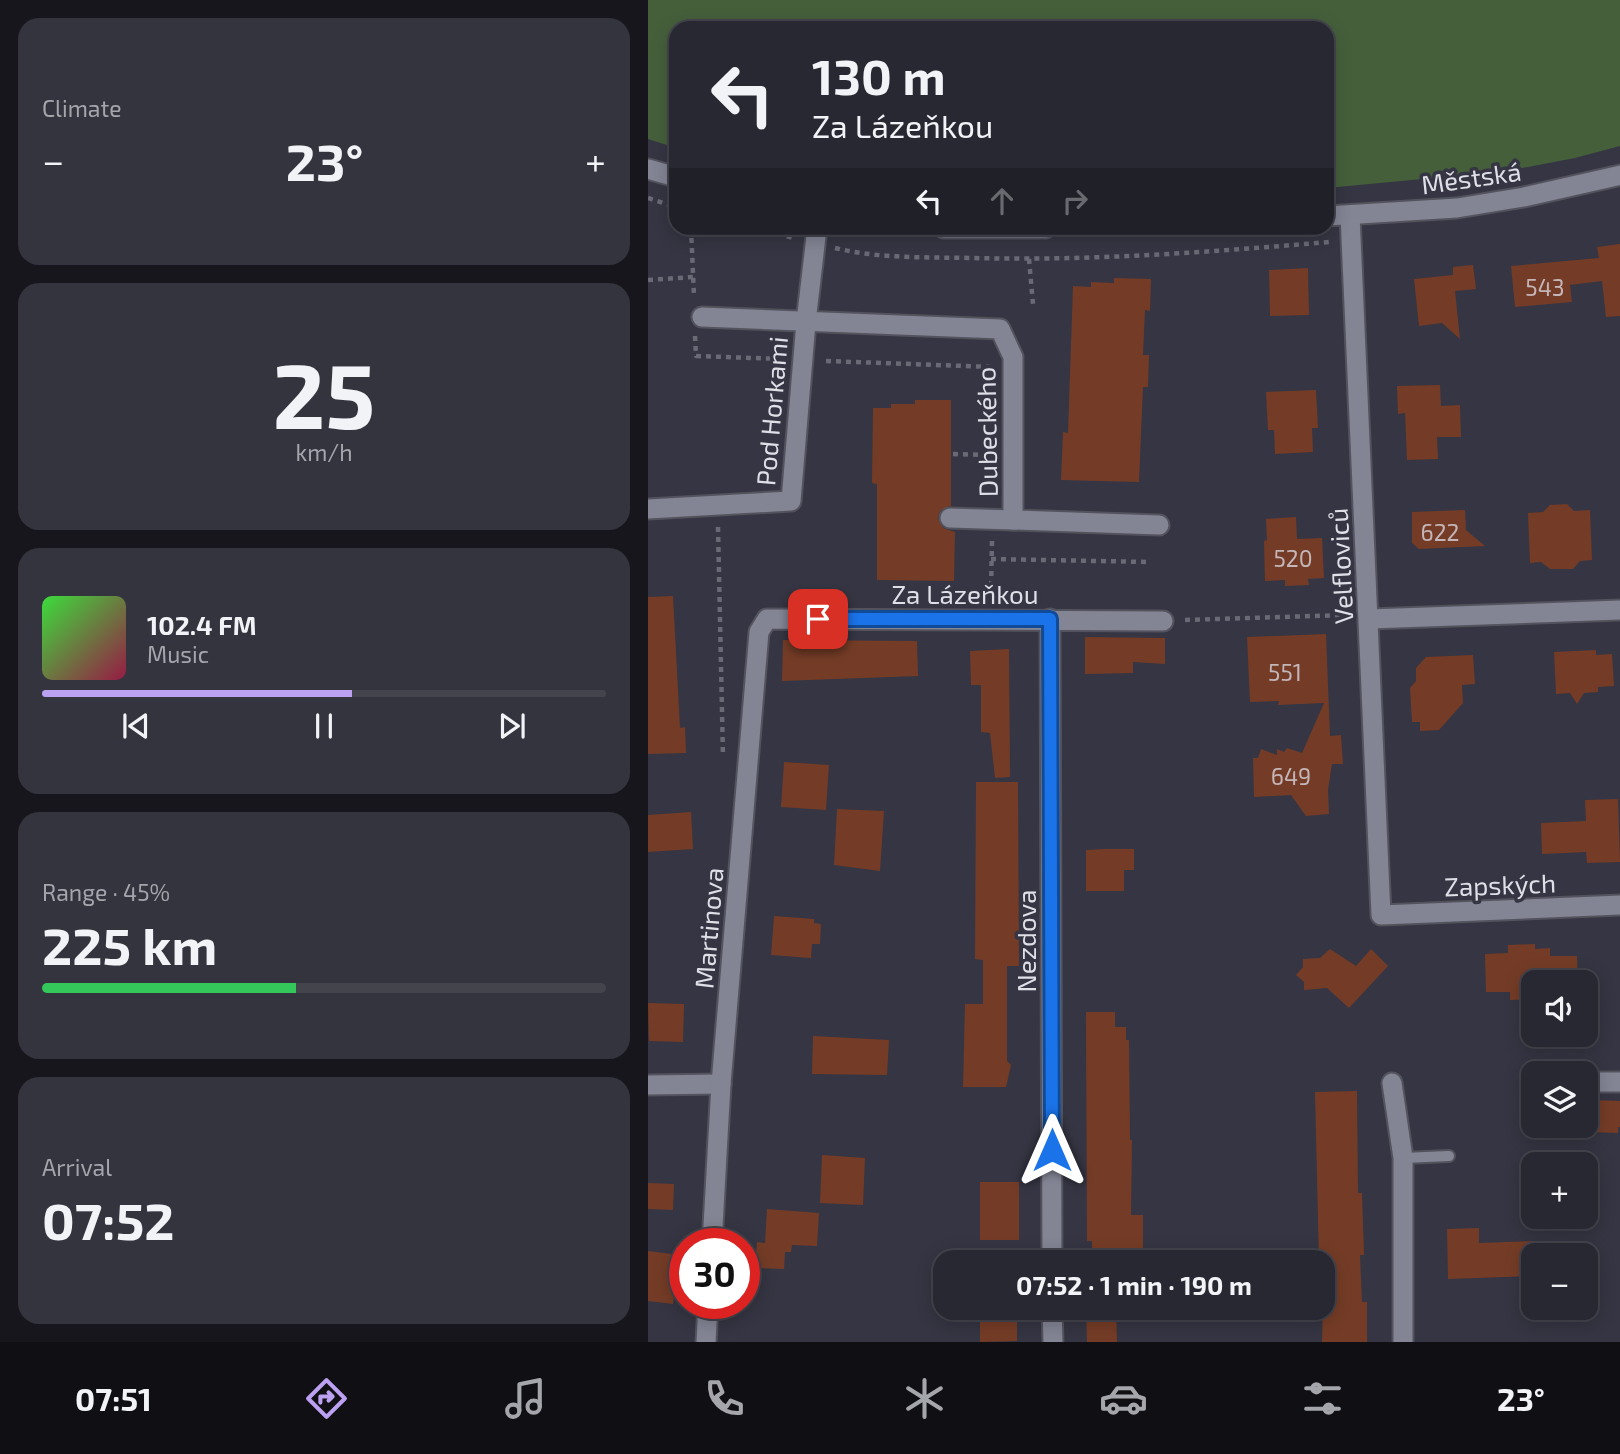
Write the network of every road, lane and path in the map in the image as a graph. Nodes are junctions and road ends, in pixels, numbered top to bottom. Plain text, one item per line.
1 (648, 169) edge
2 (669, 175) edge
3 (1620, 175) edge
4 (648, 198) edge
5 (669, 205) edge
6 (1350, 215) junction
7 (1334, 216) edge
8 (691, 235) edge
9 (778, 235) edge
10 (816, 235) edge
11 (1351, 241) junction
12 (1029, 259) junction
13 (693, 277) junction
14 (648, 280) edge
15 (1033, 304) dead end
16 (697, 317) junction
17 (806, 322) junction
18 (803, 360) junction
19 (994, 379) dead end
20 (993, 443) dead end
21 (953, 454) dead end
22 (993, 455) junction
23 (993, 468) dead end
24 (718, 505) junction
25 (648, 509) edge
26 (950, 518) dead end
27 (992, 519) junction
28 (1013, 520) junction
29 (1159, 525) dead end
30 (991, 559) junction
31 (1150, 562) dead end
32 (1003, 596) dead end
33 (1620, 610) edge
34 (767, 619) joint
35 (1050, 619) junction
36 (1369, 619) junction
37 (1164, 621) joint
38 (747, 782) junction
39 (1620, 905) edge
40 (1381, 915) joint
41 (1600, 1082) dead end
42 (1620, 1082) edge
43 (1392, 1083) dead end
44 (721, 1084) junction
45 (648, 1085) edge
46 (1449, 1156) dead end
47 (1403, 1158) junction
48 (713, 1228) edge
49 (1052, 1250) edge
50 (707, 1319) edge
51 (1052, 1320) edge
52 (706, 1342) edge
53 (1052, 1342) edge
54 (1403, 1342) edge

1 - 2 street
3 - 6 street, Městská
4 - 5 path
6 - 7 street, Městská
6 - 11 street, Velfloviců
8 - 13 path
9 - 10 path
10 - 12 path
10 - 17 street, Pod Horkami
11 - 12 path
11 - 36 street, Velfloviců
12 - 15 path
13 - 14 path
13 - 16 path
16 - 17 street, Dubeckého
16 - 18 path
17 - 18 street, Pod Horkami
17 - 28 street, Dubeckého
18 - 19 path
18 - 24 street, Pod Horkami
20 - 22 path
21 - 22 path
22 - 23 path
24 - 25 street, Pod Horkami
24 - 38 path
26 - 27 street
27 - 28 street
27 - 30 path
28 - 29 street, Dubeckého
30 - 31 path
30 - 32 path
33 - 36 street
34 - 35 street, Za Lázeňkou
34 - 38 street, Martinova
35 - 37 street, Za Lázeňkou
35 - 49 street, Nezdova
36 - 37 path
36 - 40 street, Velfloviců
38 - 44 street, Martinova
39 - 40 street, Zapských
41 - 42 street
43 - 47 street
44 - 45 street
44 - 48 street, Martinova
46 - 47 lane
47 - 54 street
50 - 52 street
51 - 53 street

